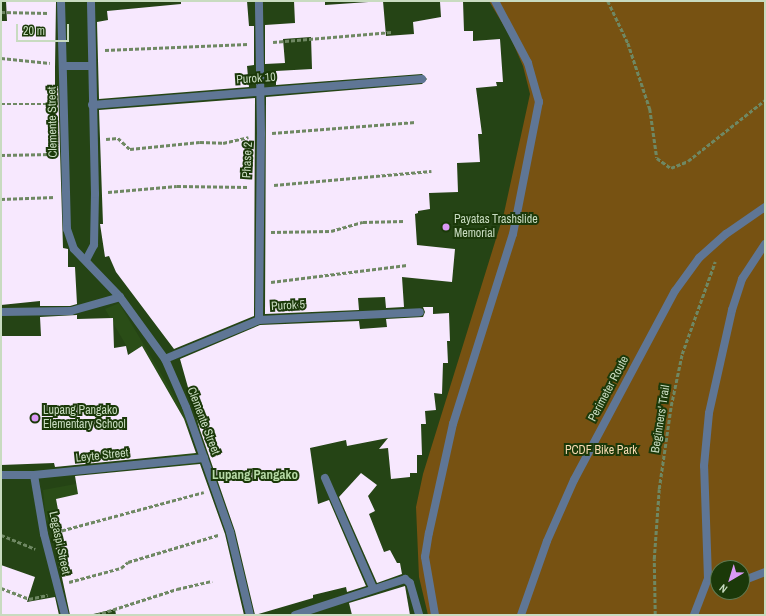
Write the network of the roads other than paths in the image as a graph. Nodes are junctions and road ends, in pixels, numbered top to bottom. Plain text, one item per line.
1 (61, 1) edge
2 (91, 1) edge
3 (259, 1) edge
4 (495, 1) edge
5 (64, 66) junction
6 (92, 66) junction
7 (422, 79) dead end
8 (259, 90) junction
9 (92, 105) junction
10 (765, 207) edge
11 (765, 244) edge
12 (86, 260) junction
13 (120, 297) junction
14 (1, 312) edge
15 (420, 312) dead end
16 (259, 320) junction
17 (165, 359) junction
18 (204, 458) junction
19 (1, 475) edge
20 (34, 476) junction
21 (325, 478) dead end
22 (765, 572) edge
23 (708, 578) joint
24 (750, 578) edge
25 (373, 588) junction
26 (65, 615) edge
27 (250, 615) edge
28 (295, 615) edge
29 (419, 615) edge
30 (435, 615) edge
31 (521, 615) edge
32 (694, 615) edge

1 - 5 street, Clemente Street
2 - 6 street
3 - 8 street, Phase 2
4 - 30 street
5 - 6 street
5 - 12 street, Clemente Street
6 - 9 street
7 - 8 street, Purok 10
8 - 9 street, Purok 10
8 - 16 street, Phase 2
9 - 12 street
10 - 31 street, Perimeter Route
11 - 23 street
12 - 13 street, Clemente Street
13 - 14 street
13 - 17 street, Clemente Street
15 - 16 street, Purok 5
16 - 17 street, Purok 5
17 - 18 street, Clemente Street
18 - 20 street, Leyte Street
18 - 27 street, Clemente Street
19 - 20 street, Leyte Street
20 - 26 street, Legaspi Street
21 - 25 street
22 - 24 street
23 - 32 street
25 - 28 street
25 - 29 street

